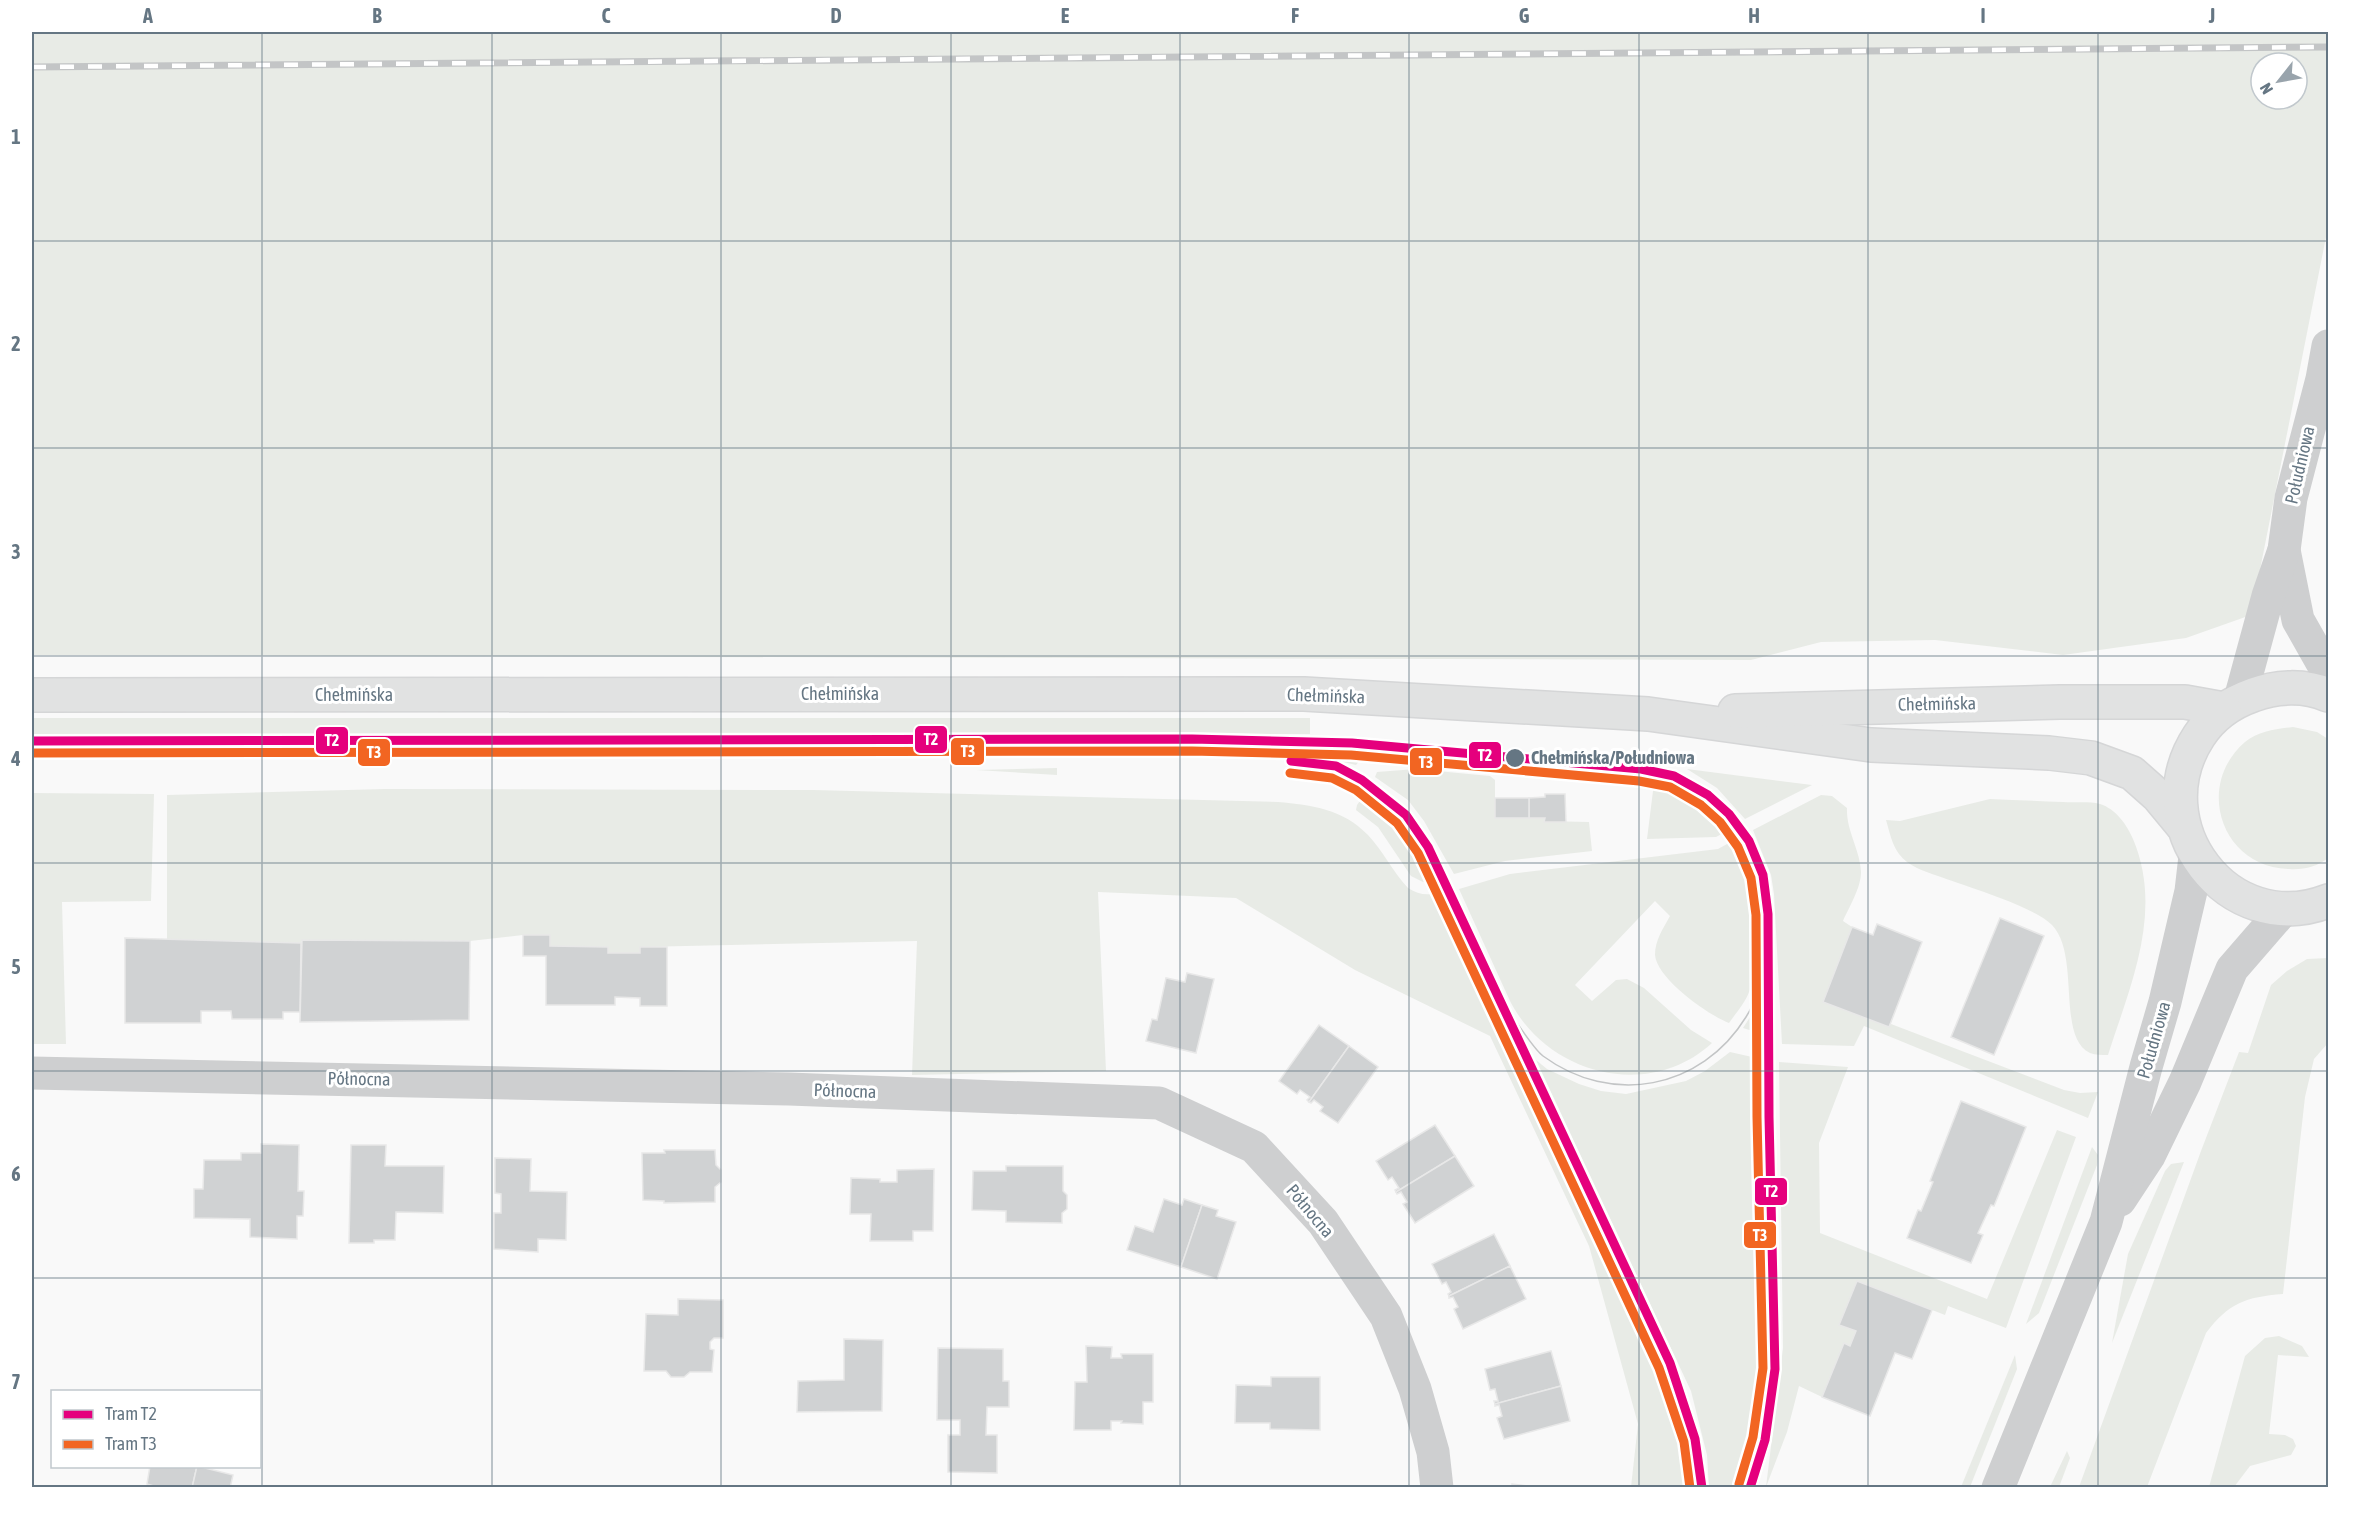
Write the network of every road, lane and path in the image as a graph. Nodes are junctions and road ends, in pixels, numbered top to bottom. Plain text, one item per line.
1 (2328, 346) edge
2 (2284, 550) junction
3 (2328, 673) edge
4 (32, 695) edge
5 (2328, 695) edge
6 (2232, 704) junction
7 (1648, 714) junction
8 (2182, 825) junction
9 (2195, 856) junction
10 (2328, 901) edge
11 (2284, 909) junction
12 (32, 1072) edge
13 (2106, 1222) junction
14 (1437, 1488) edge
15 (1998, 1488) edge

1 - 2 street, Południowa
2 - 3 street, Południowa
2 - 6 street, Południowa
4 - 7 main road, Chełmińska
5 - 6 main road
6 - 7 main road, Chełmińska
6 - 8 main road
7 - 8 main road, Chełmińska
8 - 9 main road
9 - 11 main road
9 - 13 street, Południowa
10 - 11 main road
11 - 13 street, Południowa
12 - 14 street, Północna
13 - 15 street, Południowa

